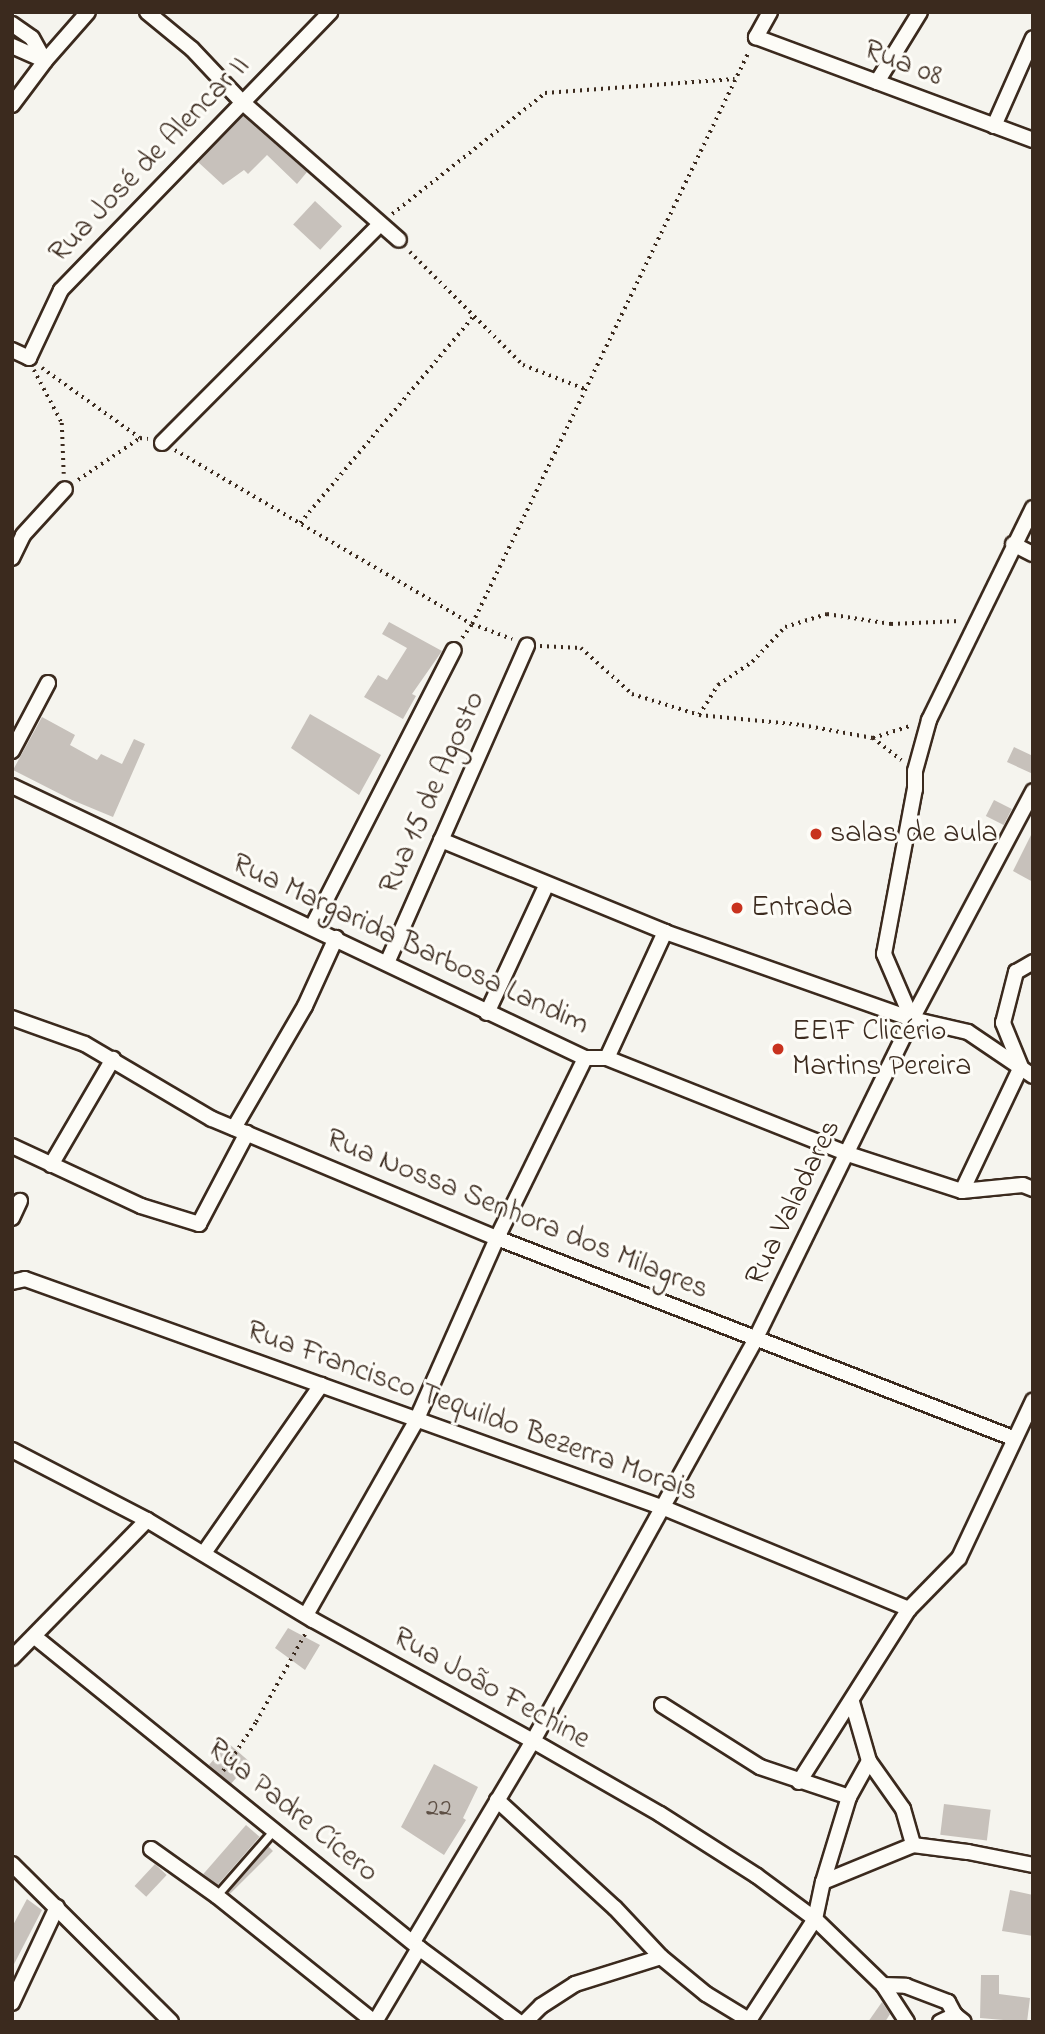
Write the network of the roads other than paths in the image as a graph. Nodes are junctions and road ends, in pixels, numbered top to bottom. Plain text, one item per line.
1 (88, 12) edge
2 (147, 12) edge
3 (330, 12) edge
4 (770, 12) edge
5 (920, 12) edge
6 (12, 24) edge
7 (1033, 38) edge
8 (12, 46) edge
9 (45, 61) junction
10 (877, 82) junction
11 (241, 101) junction
12 (12, 105) edge
13 (995, 126) junction
14 (1033, 140) edge
15 (380, 224) junction
16 (398, 240) road end
17 (12, 350) edge
18 (162, 443) road end
19 (65, 489) road end
20 (1033, 508) edge
21 (1013, 544) junction
22 (1033, 554) edge
23 (12, 558) edge
24 (527, 645) road end
25 (454, 650) road end
26 (48, 683) dead end
27 (12, 751) edge
28 (12, 786) edge
29 (1033, 791) edge
30 (441, 840) junction
31 (547, 884) junction
32 (312, 927) junction
33 (665, 932) junction
34 (336, 938) junction
35 (1033, 962) edge
36 (387, 963) junction
37 (487, 1013) junction
38 (12, 1018) edge
39 (912, 1019) junction
40 (585, 1058) junction
41 (607, 1058) junction
42 (113, 1059) junction
43 (1021, 1067) junction
44 (1033, 1076) edge
45 (241, 1131) junction
46 (12, 1146) edge
47 (848, 1154) junction
48 (51, 1165) junction
49 (1033, 1189) edge
50 (962, 1191) junction
51 (20, 1201) dead end
52 (12, 1218) edge
53 (497, 1238) junction
54 (12, 1282) edge
55 (756, 1338) junction
56 (321, 1385) junction
57 (1033, 1401) edge
58 (416, 1421) junction
59 (1013, 1438) junction
60 (12, 1450) edge
61 (664, 1508) junction
62 (147, 1520) junction
63 (204, 1553) junction
64 (909, 1609) junction
65 (309, 1618) junction
66 (35, 1637) junction
67 (12, 1658) edge
68 (852, 1702) junction
69 (662, 1705) dead end
70 (533, 1741) junction
71 (869, 1761) junction
72 (799, 1782) junction
73 (849, 1797) junction
74 (497, 1800) junction
75 (274, 1830) junction
76 (913, 1845) junction
77 (152, 1849) dead end
78 (12, 1864) edge
79 (1033, 1866) edge
80 (823, 1882) junction
81 (217, 1896) junction
82 (57, 1907) junction
83 (815, 1919) junction
84 (416, 1945) junction
85 (661, 1956) junction
86 (883, 1985) junction
87 (12, 2003) edge
88 (959, 2018) edge
89 (748, 2021) edge
90 (171, 2022) edge
91 (374, 2022) edge
92 (519, 2022) edge
93 (525, 2022) edge
94 (907, 2022) edge
95 (940, 2022) edge

1 - 9 street
2 - 11 street
3 - 11 street, Rua José de Alencar II
4 - 10 street, Rua 08
5 - 10 street
6 - 9 street
7 - 13 street
8 - 9 street
9 - 12 street
10 - 13 street, Rua 08
11 - 15 street
11 - 17 street, Rua José de Alencar II
13 - 14 street, Rua 08
15 - 16 street
15 - 18 street
19 - 23 street
20 - 21 street
21 - 22 street
21 - 39 street
24 - 30 street, Rua 15 de Agosto
25 - 32 street
26 - 27 street
28 - 32 street, Rua Margarida Barbosa Landim
29 - 39 street, Rua Valadares
30 - 31 street
30 - 36 street, Rua 15 de Agosto
31 - 33 street
31 - 37 street
32 - 34 street, Rua Margarida Barbosa Landim
33 - 39 street
33 - 41 street
34 - 36 street, Rua Margarida Barbosa Landim
34 - 45 street
35 - 43 street
36 - 37 street, Rua Margarida Barbosa Landim
37 - 40 street, Rua Margarida Barbosa Landim
38 - 42 street, Rua Nossa Senhora dos Milagres
39 - 43 street
39 - 47 street, Rua Valadares
40 - 41 street, Rua Margarida Barbosa Landim
40 - 53 street
41 - 47 street, Rua Margarida Barbosa Landim
42 - 45 street, Rua Nossa Senhora dos Milagres
42 - 48 street
43 - 44 street
43 - 50 street
45 - 48 street
45 - 53 street, Rua Nossa Senhora dos Milagres
46 - 48 street
47 - 50 street, Rua Margarida Barbosa Landim
47 - 55 street, Rua Valadares
49 - 50 street, Rua Margarida Barbosa Landim
51 - 52 street
53 - 55 street, Rua Nossa Senhora dos Milagres
53 - 58 street
54 - 56 street, Rua Francisco Tequildo Bezerra Morais
55 - 59 street, Rua Nossa Senhora dos Milagres
55 - 61 street, Rua Valadares
56 - 58 street, Rua Francisco Tequildo Bezerra Morais
56 - 63 street
57 - 59 street
58 - 61 street, Rua Francisco Tequildo Bezerra Morais
58 - 65 street
59 - 64 street
60 - 62 street, Rua João Fechine
61 - 64 street, Rua Francisco Tequildo Bezerra Morais
61 - 70 street, Rua Valadares
62 - 63 street, Rua João Fechine
62 - 66 street
63 - 65 street, Rua João Fechine
64 - 68 street
65 - 70 street, Rua João Fechine
66 - 67 street
66 - 75 street, Rua Padre Cícero
68 - 71 street
68 - 72 street
69 - 72 street
70 - 74 street, Rua Valadares
70 - 83 street, Rua João Fechine
71 - 73 street
71 - 76 street
72 - 73 street
73 - 80 street
74 - 84 street, Rua Valadares
74 - 85 street
75 - 81 lane
75 - 84 street, Rua Padre Cícero
76 - 79 street
76 - 80 street
77 - 81 street
78 - 82 street
80 - 83 street
81 - 91 street
82 - 87 street
82 - 90 street
83 - 86 street, Rua João Fechine
83 - 89 street
84 - 91 street, Rua Valadares
84 - 92 street, Rua Padre Cícero
85 - 89 street
85 - 93 street
86 - 88 street
86 - 94 street, Rua João Fechine
88 - 95 street

